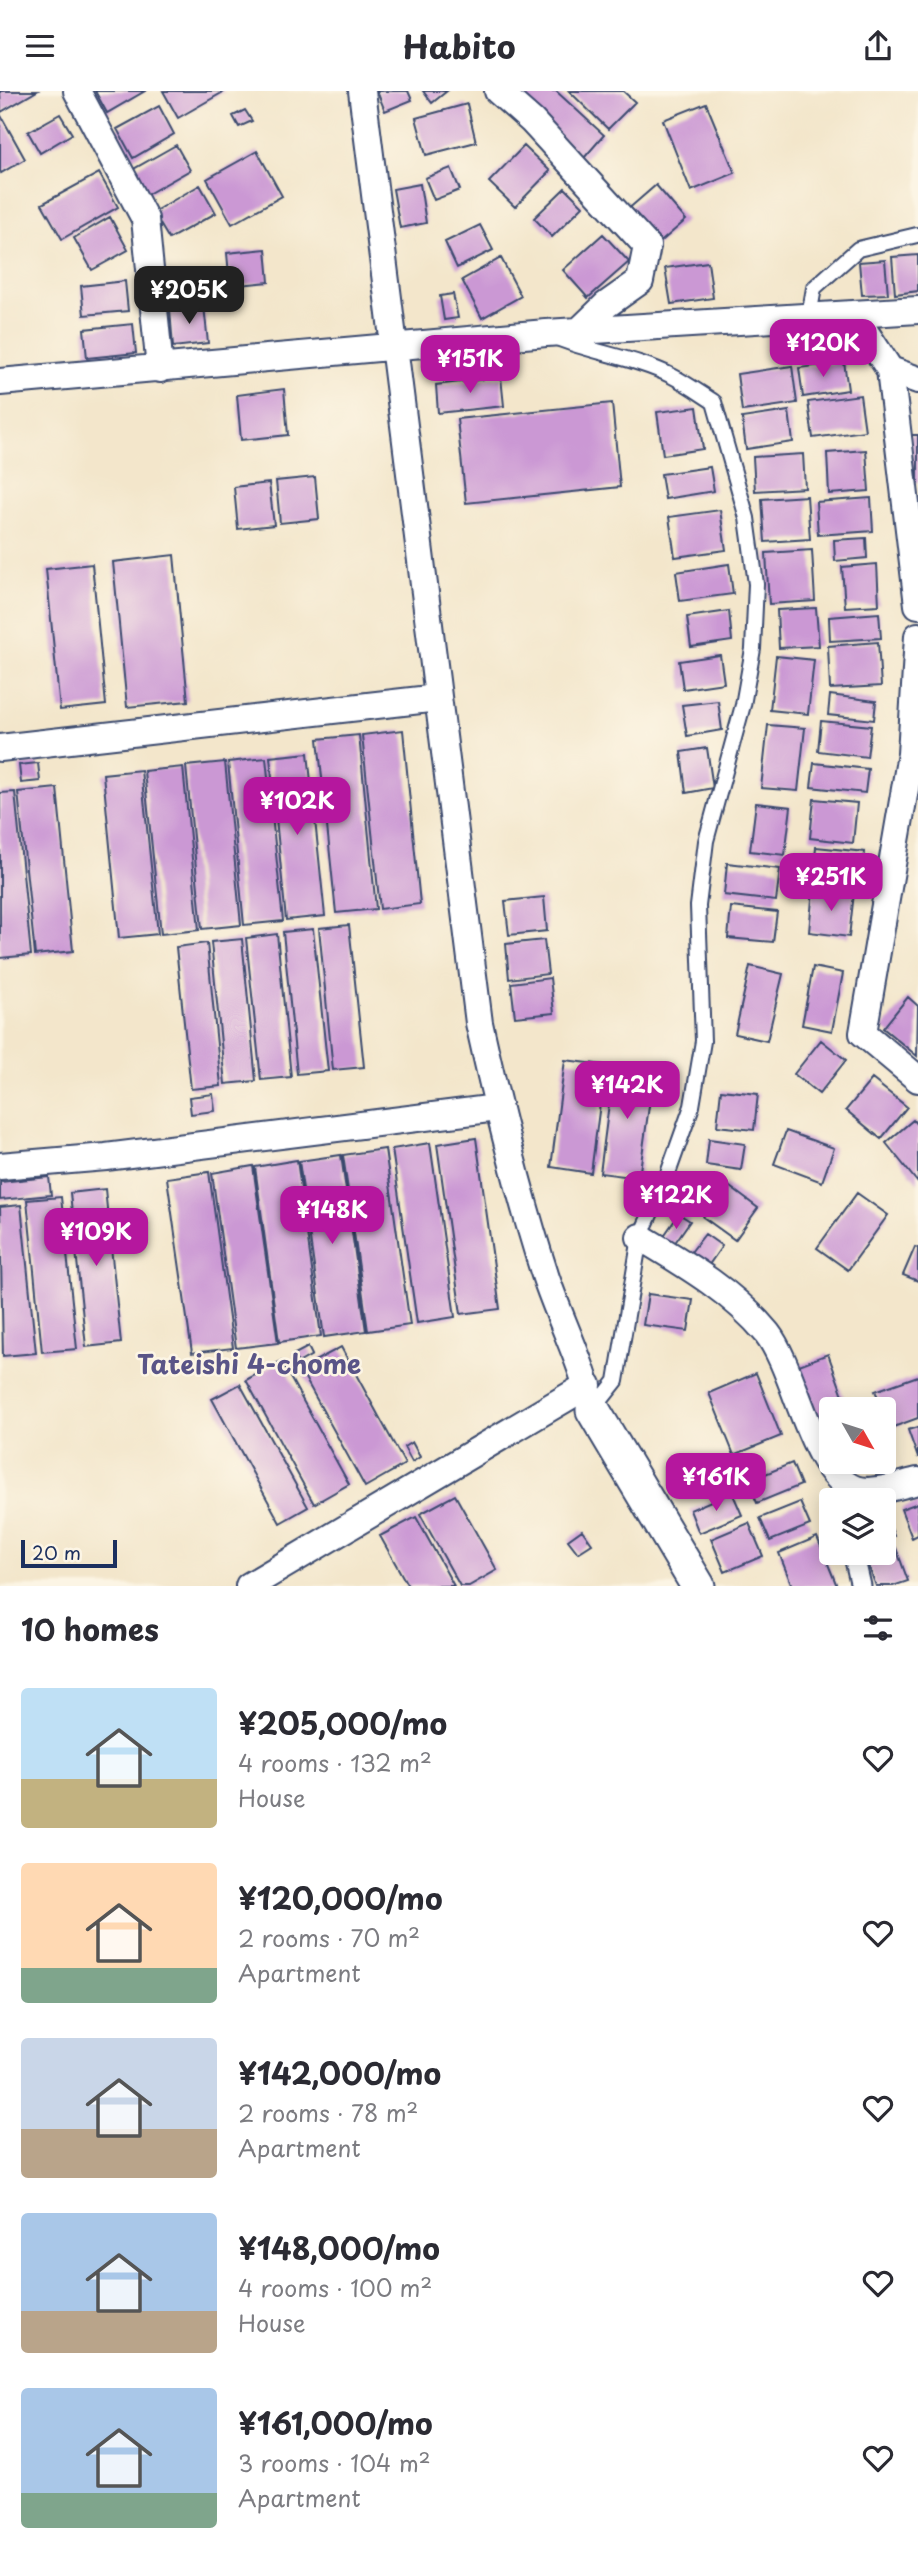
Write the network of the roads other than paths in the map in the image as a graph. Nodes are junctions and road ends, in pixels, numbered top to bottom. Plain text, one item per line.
1 (77, 91) edge
2 (362, 91) edge
3 (498, 91) edge
4 (917, 235) edge
5 (918, 310) edge
6 (855, 315) junction
7 (809, 316) junction
8 (578, 332) junction
9 (546, 333) junction
10 (396, 349) junction
11 (160, 369) junction
12 (890, 370) junction
13 (918, 380) edge
14 (0, 382) edge
15 (918, 605) edge
16 (918, 636) edge
17 (438, 698) junction
18 (0, 748) edge
19 (918, 1079) edge
20 (498, 1108) junction
21 (0, 1166) edge
22 (640, 1237) junction
23 (590, 1397) junction
24 (918, 1481) edge
25 (842, 1488) edge
26 (882, 1488) edge
27 (856, 1565) edge
28 (249, 1586) edge
29 (698, 1586) edge
30 (861, 1586) edge

1 - 11 street
2 - 10 street
3 - 8 street
4 - 7 lane
5 - 6 street
6 - 7 street
6 - 12 street
7 - 8 street
8 - 9 street
9 - 10 street
9 - 22 lane
10 - 11 street
10 - 17 street
11 - 14 street
12 - 13 street
12 - 15 street
16 - 19 street
17 - 18 street
17 - 20 street
20 - 21 street
20 - 23 street
22 - 23 lane
22 - 25 street
23 - 28 street
23 - 29 street
24 - 26 street
27 - 30 street

